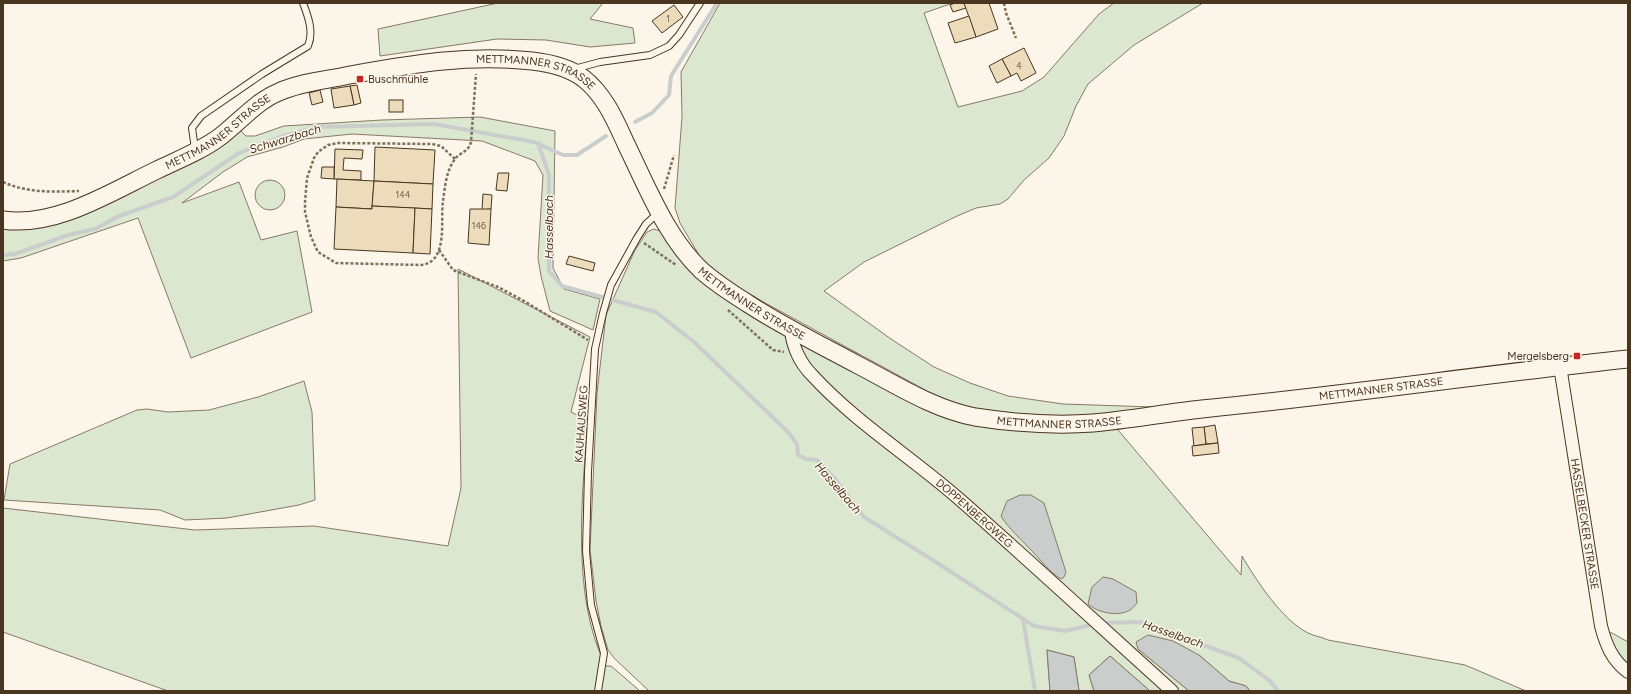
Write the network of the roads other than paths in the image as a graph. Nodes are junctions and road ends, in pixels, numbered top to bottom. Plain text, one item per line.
1 (303, 3) edge
2 (700, 3) edge
3 (571, 70) junction
4 (196, 151) junction
5 (660, 211) junction
6 (3, 220) edge
7 (791, 329) junction
8 (1628, 359) edge
9 (1560, 366) junction
10 (1628, 672) edge
11 (598, 691) edge
12 (1172, 691) edge

1 - 4 lane
2 - 3 lane
3 - 4 main road, METTMANNER STRASSE
3 - 5 main road, METTMANNER STRASSE
4 - 6 main road, METTMANNER STRASSE
5 - 7 main road, METTMANNER STRASSE
5 - 11 lane, KAUHAUSWEG
7 - 9 main road, METTMANNER STRASSE
7 - 12 street, DOPPENBERGWEG
8 - 9 main road, METTMANNER STRASSE
9 - 10 street, HASSELBECKER STRASSE

